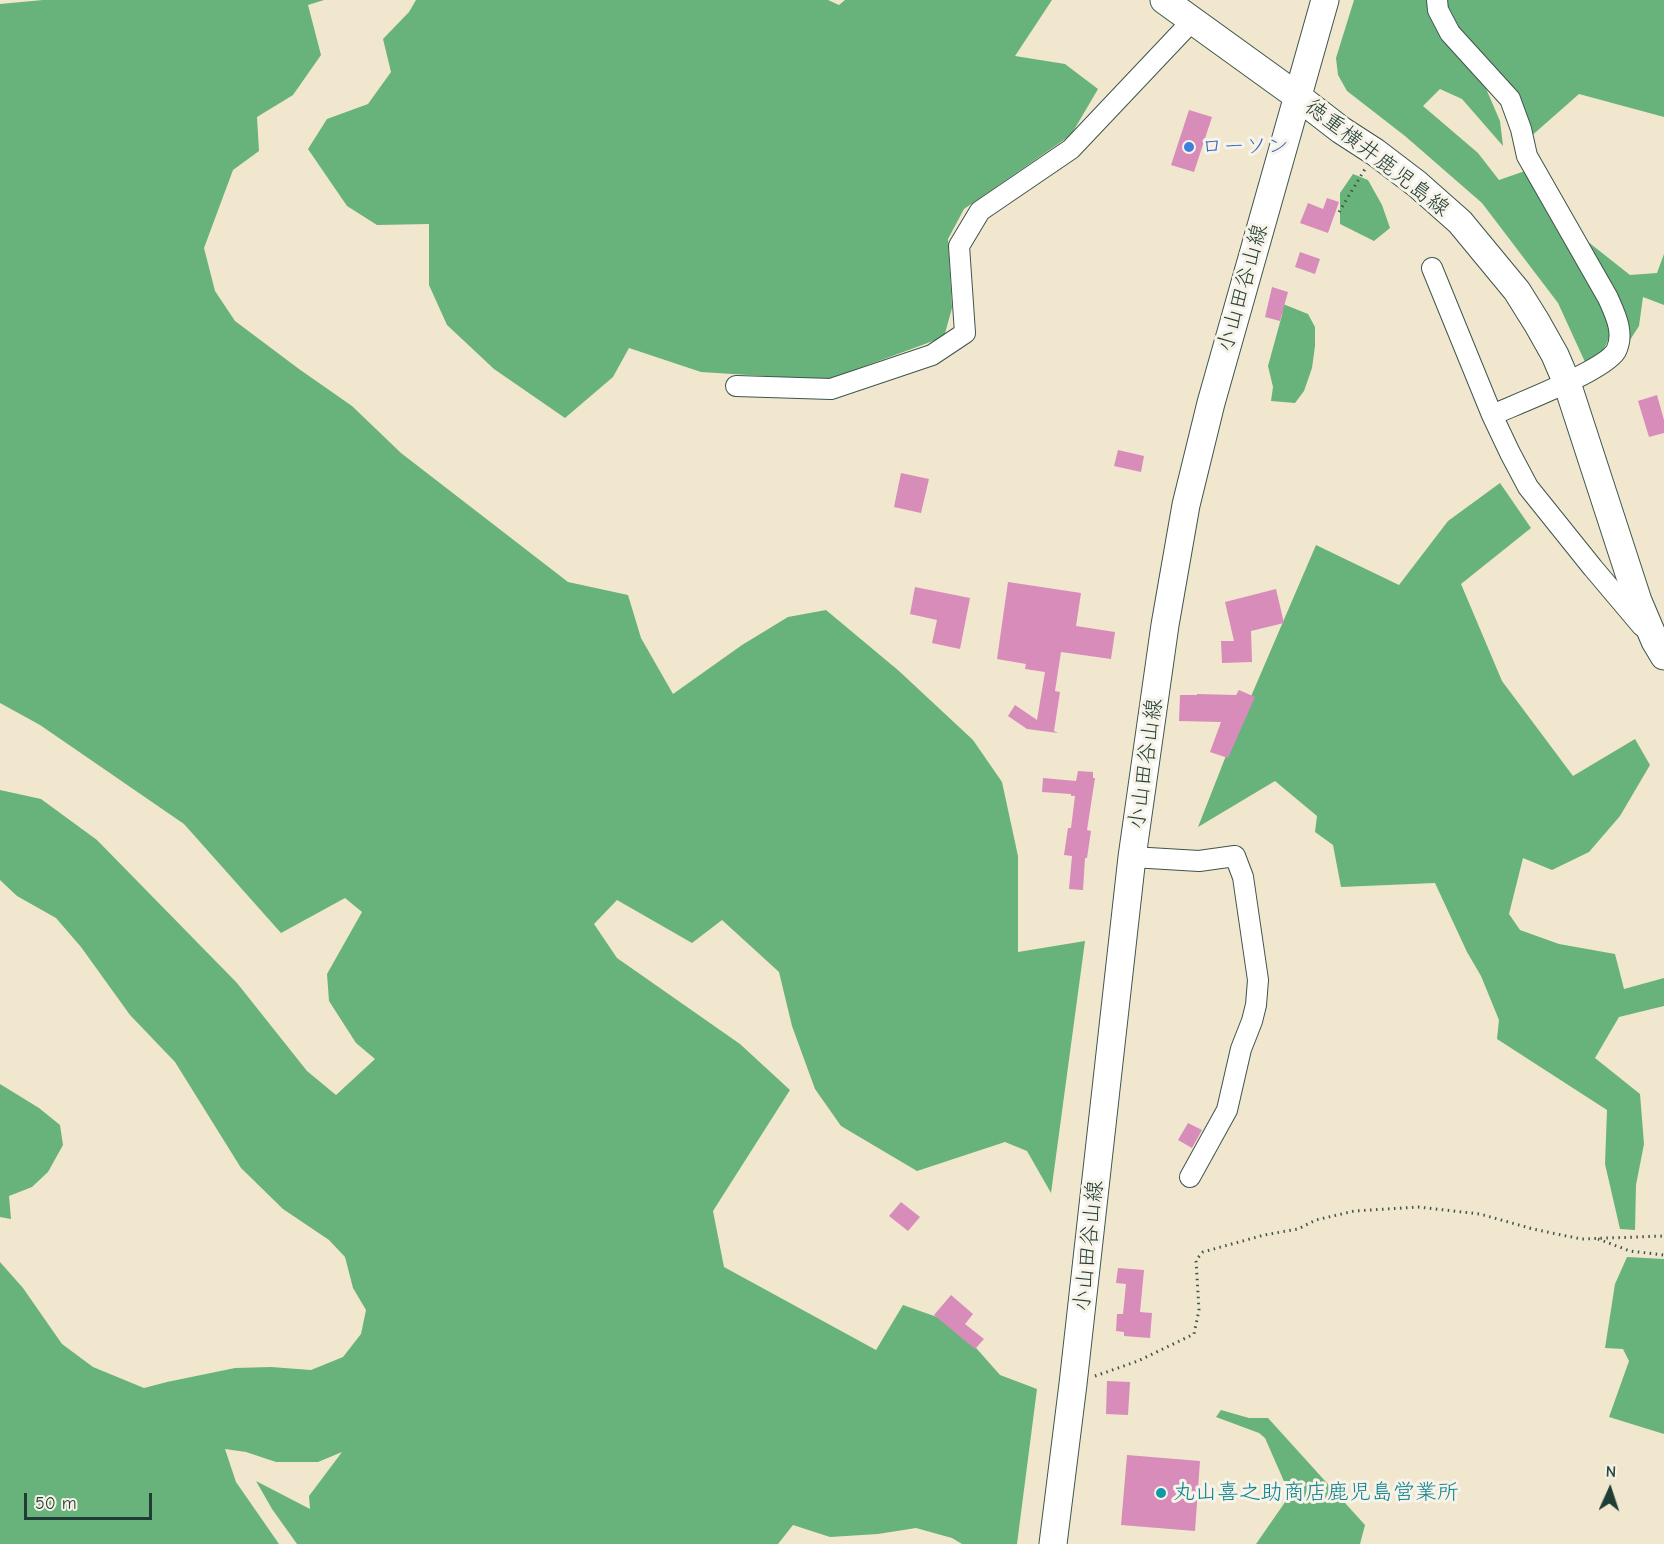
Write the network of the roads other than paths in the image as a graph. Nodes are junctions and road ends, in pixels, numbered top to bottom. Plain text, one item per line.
1 (1164, 0) edge
2 (1325, 0) edge
3 (1437, 0) edge
4 (1192, 21) junction
5 (1297, 96) junction
6 (1432, 268) dead end
7 (1567, 383) junction
8 (736, 386) dead end
9 (1492, 415) junction
10 (1660, 649) edge
11 (1132, 857) junction
12 (1190, 1177) dead end
13 (1053, 1544) edge

1 - 4 main road, 徳重横井鹿児島線
2 - 5 main road, 小山田谷山線
3 - 7 street
4 - 5 main road, 徳重横井鹿児島線
4 - 8 street
5 - 7 main road, 徳重横井鹿児島線
5 - 11 main road, 小山田谷山線
6 - 9 street
7 - 9 street
7 - 10 main road, 徳重横井鹿児島線
9 - 10 street
11 - 12 street
11 - 13 main road, 小山田谷山線

